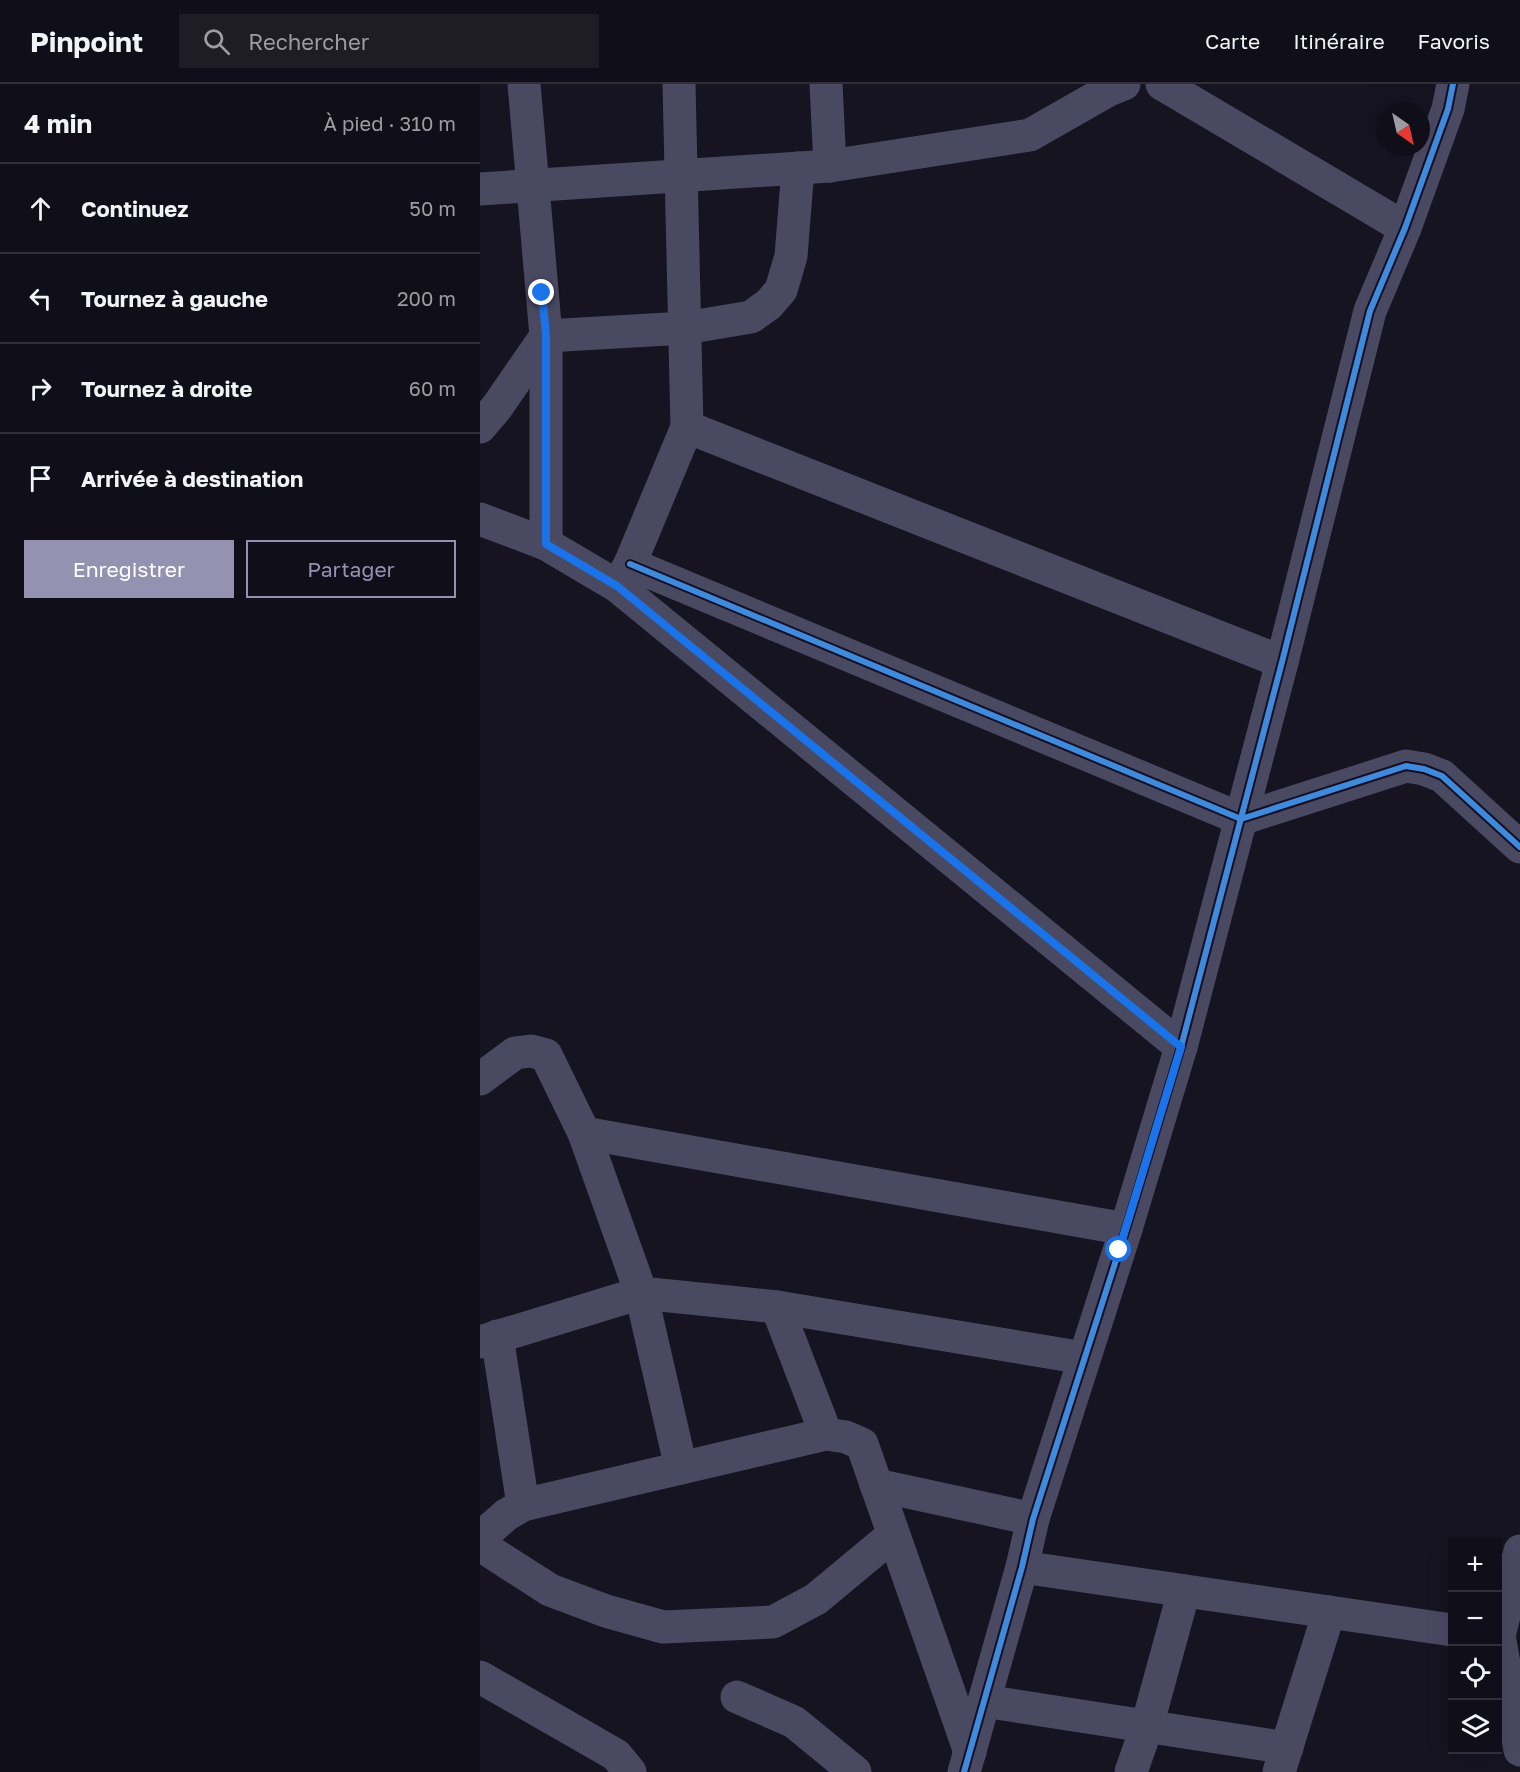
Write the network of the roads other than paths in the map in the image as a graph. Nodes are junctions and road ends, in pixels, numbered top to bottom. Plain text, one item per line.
1 (524, 84) edge
2 (679, 84) edge
3 (826, 84) edge
4 (1124, 84) edge
5 (1162, 84) edge
6 (1453, 84) edge
7 (814, 167) junction
8 (681, 175) junction
9 (533, 185) junction
10 (480, 189) edge
11 (1405, 228) junction
12 (685, 328) junction
13 (546, 336) junction
14 (480, 427) edge
15 (687, 427) junction
16 (480, 519) edge
17 (546, 544) junction
18 (624, 575) junction
19 (1282, 662) junction
20 (1241, 819) junction
21 (1520, 847) edge
22 (1181, 1047) junction
23 (480, 1079) edge
24 (584, 1133) junction
25 (1126, 1229) junction
26 (642, 1293) junction
27 (777, 1307) junction
28 (489, 1339) edge
29 (1084, 1358) junction
30 (826, 1434) junction
31 (681, 1468) junction
32 (876, 1485) junction
33 (523, 1505) junction
34 (1032, 1519) junction
35 (893, 1535) junction
36 (480, 1538) edge
37 (480, 1545) edge
38 (1520, 1551) edge
39 (1022, 1567) junction
40 (1184, 1591) junction
41 (1329, 1612) junction
42 (1502, 1621) edge
43 (1448, 1629) edge
44 (1500, 1646) edge
45 (480, 1677) edge
46 (737, 1697) dead end
47 (984, 1701) junction
48 (1147, 1726) junction
49 (1520, 1752) edge
50 (1283, 1760) edge
51 (967, 1762) edge
52 (630, 1772) edge
53 (855, 1772) edge
54 (1131, 1772) edge
55 (1515, 1772) edge

1 - 9 street
2 - 8 street
3 - 7 street
4 - 7 street
5 - 11 street
6 - 11 street
7 - 8 street
7 - 12 street
8 - 9 street
8 - 12 street
9 - 10 street
9 - 13 street
11 - 19 street
12 - 13 street
12 - 15 street
13 - 14 street
13 - 17 street
15 - 18 street
15 - 19 street
16 - 17 street
17 - 18 street
18 - 20 street
18 - 22 street
19 - 20 street
20 - 21 street
20 - 22 street
22 - 25 street
23 - 24 street
24 - 25 street
24 - 26 street
25 - 29 street
26 - 27 street
26 - 28 street
26 - 31 street
27 - 29 street
27 - 30 street
28 - 33 street
29 - 34 street
30 - 31 street
30 - 32 street
31 - 33 street
32 - 34 street
32 - 35 street
33 - 36 street
34 - 39 street
35 - 37 street
35 - 51 street
38 - 42 street
39 - 40 street
39 - 47 street
40 - 41 street
40 - 48 street
41 - 43 street
41 - 50 street
44 - 49 street
45 - 52 street
46 - 53 street
47 - 48 street
47 - 51 street
48 - 50 street
48 - 54 street
49 - 55 street

